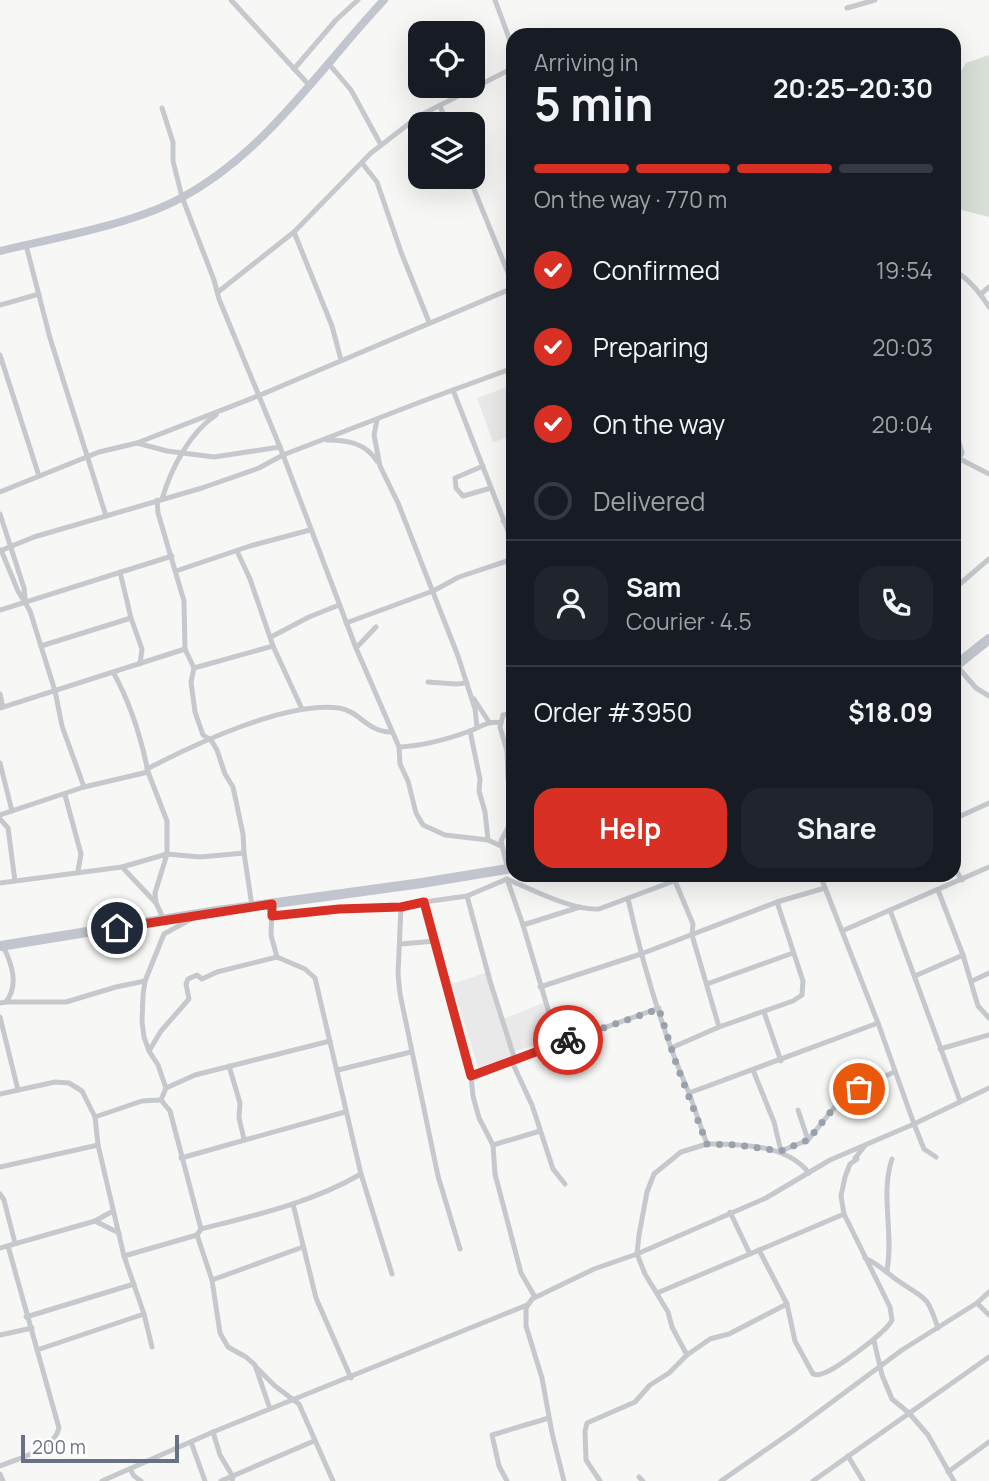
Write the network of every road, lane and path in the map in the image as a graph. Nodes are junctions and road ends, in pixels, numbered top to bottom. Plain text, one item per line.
1 (231, 0) edge
2 (358, 0) edge
3 (384, 0) edge
4 (495, 0) edge
5 (875, 0) edge
6 (847, 8) dead end
7 (506, 30) edge
8 (329, 64) junction
9 (294, 69) junction
10 (506, 71) edge
11 (309, 85) junction
12 (440, 106) junction
13 (162, 108) dead end
14 (442, 112) edge
15 (381, 145) junction
16 (362, 163) junction
17 (474, 189) edge
18 (182, 197) junction
19 (295, 232) junction
20 (26, 245) junction
21 (0, 251) edge
22 (506, 270) edge
23 (961, 275) edge
24 (989, 287) edge
25 (506, 290) edge
26 (218, 292) junction
27 (39, 294) junction
28 (981, 294) junction
29 (0, 304) edge
30 (989, 307) edge
31 (429, 322) junction
32 (0, 355) edge
33 (341, 360) junction
34 (506, 371) edge
35 (453, 390) junction
36 (258, 396) junction
37 (224, 409) junction
38 (377, 420) junction
39 (323, 440) junction
40 (137, 443) junction
41 (281, 447) junction
42 (183, 452) junction
43 (283, 455) junction
44 (86, 457) junction
45 (961, 460) edge
46 (380, 466) junction
47 (483, 466) junction
48 (989, 474) edge
49 (39, 476) junction
50 (491, 488) junction
51 (0, 492) edge
52 (159, 500) junction
53 (0, 514) edge
54 (106, 516) junction
55 (503, 522) junction
56 (506, 523) edge
57 (506, 529) edge
58 (310, 530) junction
59 (10, 547) junction
60 (1, 550) edge
61 (237, 551) junction
62 (172, 556) junction
63 (989, 559) edge
64 (506, 561) edge
65 (176, 570) junction
66 (120, 572) junction
67 (961, 583) edge
68 (433, 590) junction
69 (25, 602) junction
70 (339, 605) junction
71 (0, 610) edge
72 (131, 618) junction
73 (346, 623) junction
74 (376, 627) dead end
75 (271, 636) junction
76 (989, 639) edge
77 (41, 646) junction
78 (273, 646) junction
79 (356, 648) junction
80 (185, 649) junction
81 (961, 661) edge
82 (140, 664) junction
83 (194, 668) junction
84 (113, 672) junction
85 (961, 672) edge
86 (428, 682) dead end
87 (467, 683) junction
88 (55, 691) junction
89 (468, 691) junction
90 (0, 694) edge
91 (989, 696) edge
92 (2, 707) edge
93 (302, 709) junction
94 (506, 714) edge
95 (489, 722) junction
96 (501, 723) junction
97 (477, 727) junction
98 (470, 731) junction
99 (391, 732) junction
100 (211, 740) junction
101 (399, 747) junction
102 (506, 747) edge
103 (0, 763) edge
104 (147, 771) junction
105 (84, 787) junction
106 (65, 795) junction
107 (989, 803) edge
108 (12, 811) junction
109 (961, 816) edge
110 (0, 817) edge
111 (506, 831) edge
112 (488, 840) junction
113 (501, 846) junction
114 (244, 853) junction
115 (167, 854) junction
116 (506, 862) edge
117 (121, 867) junction
118 (989, 867) edge
119 (78, 871) junction
120 (506, 872) edge
121 (506, 874) edge
122 (962, 880) edge
123 (15, 881) junction
124 (512, 882) edge
125 (530, 882) edge
126 (672, 882) edge
127 (675, 882) edge
128 (823, 882) edge
129 (957, 882) edge
130 (0, 883) edge
131 (825, 888) junction
132 (938, 890) junction
133 (467, 896) junction
134 (628, 899) junction
135 (424, 902) junction
136 (777, 902) junction
137 (156, 903) junction
138 (272, 904) junction
139 (252, 906) junction
140 (401, 907) junction
141 (582, 907) junction
142 (890, 910) junction
143 (200, 914) junction
144 (272, 916) junction
145 (164, 920) junction
146 (523, 926) junction
147 (842, 931) junction
148 (692, 935) junction
149 (435, 941) junction
150 (401, 944) junction
151 (1, 946) edge
152 (793, 953) junction
153 (641, 954) junction
154 (963, 955) junction
155 (277, 957) junction
156 (989, 973) edge
157 (915, 975) junction
158 (145, 981) junction
159 (972, 981) junction
160 (707, 984) junction
161 (540, 987) junction
162 (3, 1003) edge
163 (659, 1009) junction
164 (764, 1012) junction
165 (0, 1017) edge
166 (989, 1018) edge
167 (878, 1023) junction
168 (719, 1027) junction
169 (989, 1035) edge
170 (330, 1041) junction
171 (558, 1044) junction
172 (671, 1048) junction
173 (940, 1049) junction
174 (149, 1052) junction
175 (411, 1052) junction
176 (513, 1061) junction
177 (781, 1061) junction
178 (229, 1066) junction
179 (338, 1070) junction
180 (753, 1070) junction
181 (894, 1072) junction
182 (471, 1076) junction
183 (166, 1088) junction
184 (989, 1088) edge
185 (18, 1090) junction
186 (689, 1093) junction
187 (0, 1094) edge
188 (161, 1100) junction
189 (960, 1101) junction
190 (798, 1110) dead end
191 (345, 1112) junction
192 (96, 1117) junction
193 (914, 1124) junction
194 (540, 1131) junction
195 (244, 1139) junction
196 (808, 1140) junction
197 (98, 1144) junction
198 (707, 1144) junction
199 (493, 1145) junction
200 (866, 1145) junction
201 (781, 1151) junction
202 (936, 1157) dead end
203 (181, 1158) junction
204 (892, 1159) dead end
205 (0, 1167) edge
206 (809, 1173) junction
207 (361, 1174) junction
208 (565, 1184) dead end
209 (0, 1194) edge
210 (293, 1204) junction
211 (113, 1211) junction
212 (730, 1212) junction
213 (844, 1214) junction
214 (95, 1221) junction
215 (199, 1232) junction
216 (120, 1233) junction
217 (15, 1243) junction
218 (8, 1246) junction
219 (303, 1247) junction
220 (0, 1248) edge
221 (460, 1249) dead end
222 (759, 1250) junction
223 (637, 1254) junction
224 (750, 1254) junction
225 (124, 1256) junction
226 (865, 1258) junction
227 (887, 1270) junction
228 (392, 1274) dead end
229 (212, 1280) junction
230 (134, 1284) junction
231 (989, 1292) edge
232 (657, 1293) junction
233 (535, 1297) junction
234 (977, 1303) junction
235 (787, 1304) junction
236 (527, 1305) junction
237 (144, 1314) junction
238 (989, 1315) edge
239 (26, 1317) junction
240 (32, 1328) junction
241 (938, 1328) junction
242 (0, 1335) edge
243 (874, 1341) junction
244 (152, 1347) dead end
245 (37, 1350) junction
246 (687, 1356) junction
247 (989, 1357) edge
248 (983, 1362) junction
249 (255, 1365) junction
250 (880, 1366) junction
251 (989, 1368) edge
252 (351, 1378) junction
253 (293, 1400) junction
254 (270, 1409) junction
255 (909, 1413) junction
256 (549, 1418) junction
257 (213, 1432) junction
258 (314, 1441) junction
259 (191, 1442) junction
260 (989, 1443) edge
261 (848, 1456) junction
262 (0, 1466) edge
263 (130, 1469) junction
264 (948, 1472) junction
265 (0, 1474) edge
266 (232, 1479) edge
267 (3, 1481) edge
268 (102, 1481) edge
269 (141, 1481) edge
270 (205, 1481) edge
271 (221, 1481) edge
272 (333, 1481) edge
273 (507, 1481) edge
274 (564, 1481) edge
275 (600, 1481) edge
276 (721, 1481) edge
277 (813, 1481) edge
278 (863, 1481) edge
279 (954, 1481) edge

1 - 9 street
2 - 9 street
3 - 8 street
4 - 7 street
5 - 6 street
8 - 11 street
8 - 15 street
9 - 11 street
10 - 12 street
11 - 18 street
12 - 14 street
12 - 15 street
13 - 18 street
15 - 16 street
16 - 19 street
16 - 31 street
17 - 22 street
18 - 20 street
18 - 26 street
19 - 26 street
19 - 33 street
20 - 21 street
20 - 27 street
23 - 28 street
24 - 28 street
25 - 31 street
26 - 36 street
27 - 29 street
27 - 44 street
28 - 30 street
31 - 33 street
32 - 49 street
33 - 36 street
34 - 35 street
35 - 38 street
35 - 47 street
36 - 37 street
36 - 41 street
37 - 40 street
37 - 42 street
38 - 39 street
38 - 46 street
39 - 43 street
39 - 46 street
40 - 42 street
40 - 44 street
41 - 42 street
41 - 43 street
42 - 52 street
43 - 52 street
43 - 58 street
44 - 49 street
44 - 54 street
45 - 48 street
46 - 68 street
47 - 50 street
47 - 50 street
49 - 51 street
50 - 55 street
52 - 54 street
52 - 62 street
53 - 59 street
54 - 59 street
55 - 56 street
55 - 57 street
58 - 61 street
58 - 70 street
59 - 60 street
59 - 69 street
60 - 69 street
61 - 65 street
61 - 75 street
62 - 65 street
62 - 66 street
63 - 67 street
64 - 68 street
65 - 80 street
66 - 69 street
66 - 72 street
68 - 73 street
68 - 87 street
69 - 71 street
69 - 77 street
70 - 73 street
70 - 75 street
72 - 77 street
72 - 82 street
73 - 79 street
74 - 79 street
75 - 78 street
76 - 81 highway
77 - 88 street
78 - 83 street
78 - 93 street
79 - 99 street
80 - 82 street
80 - 83 street
82 - 84 street
83 - 100 street
84 - 88 street
84 - 104 street
85 - 91 street
86 - 87 street
87 - 89 street
88 - 92 street
88 - 105 street
89 - 95 street
89 - 97 street
90 - 92 street
93 - 99 street
93 - 100 street
94 - 96 street
95 - 96 street
95 - 97 street
96 - 102 street
97 - 98 street
98 - 101 street
98 - 112 street
99 - 101 street
100 - 104 street
100 - 114 street
101 - 112 street
103 - 108 street
104 - 105 street
104 - 115 street
105 - 106 street
106 - 108 street
106 - 119 street
107 - 109 street
108 - 110 street
110 - 123 street
111 - 113 street
112 - 113 street
113 - 116 street
114 - 115 street
114 - 139 street
115 - 117 street
115 - 137 street
117 - 119 street
117 - 137 street
118 - 122 street
119 - 123 street
120 - 138 highway
121 - 133 street
123 - 130 street
124 - 146 street
125 - 141 street
126 - 134 street
127 - 148 street
128 - 131 street
129 - 132 street
131 - 136 street
131 - 147 street
132 - 142 street
132 - 154 street
133 - 135 street
133 - 176 street
134 - 141 street
134 - 153 street
135 - 140 street
135 - 149 street
136 - 148 street
136 - 152 street
137 - 145 street
138 - 139 highway
138 - 144 street
139 - 143 highway
140 - 144 street
140 - 150 street
141 - 146 street
142 - 147 street
142 - 157 street
143 - 145 highway
143 - 158 street
144 - 155 street
145 - 151 highway
146 - 161 street
147 - 167 street
148 - 153 street
148 - 160 street
149 - 150 street
149 - 182 street
150 - 175 street
151 - 162 street
152 - 160 street
152 - 164 street
153 - 161 street
153 - 163 street
154 - 157 street
154 - 159 street
155 - 170 street
155 - 174 street
156 - 159 street
157 - 173 street
158 - 162 street
158 - 174 street
159 - 166 street
160 - 168 street
161 - 171 street
163 - 171 street
163 - 172 street
164 - 168 street
164 - 177 street
165 - 185 street
167 - 177 street
167 - 181 street
168 - 172 street
169 - 173 street
170 - 178 street
170 - 179 street
171 - 176 street
172 - 186 street
173 - 189 street
174 - 183 street
175 - 179 street
175 - 221 street
176 - 182 street
176 - 194 street
177 - 180 street
178 - 183 street
178 - 195 street
179 - 191 street
180 - 186 street
180 - 201 street
181 - 193 street
181 - 196 street
182 - 199 street
183 - 188 street
184 - 189 street
185 - 187 street
185 - 192 street
186 - 198 street
188 - 192 street
188 - 203 street
189 - 193 street
190 - 196 street
191 - 195 street
191 - 207 street
192 - 197 street
193 - 200 street
193 - 202 street
194 - 199 street
194 - 208 street
195 - 203 street
196 - 201 street
197 - 205 street
197 - 211 street
198 - 201 street
198 - 223 street
199 - 233 street
200 - 206 street
200 - 213 street
201 - 206 street
203 - 215 street
204 - 227 street
206 - 212 street
207 - 210 street
207 - 228 street
209 - 217 street
210 - 215 street
210 - 219 street
211 - 214 street
211 - 216 street
212 - 223 street
212 - 224 street
213 - 222 street
213 - 226 street
214 - 216 street
214 - 217 street
215 - 225 street
215 - 229 street
216 - 225 street
217 - 218 street
218 - 220 street
218 - 239 street
219 - 229 street
219 - 252 street
222 - 224 street
222 - 235 street
223 - 232 street
223 - 233 street
224 - 232 street
225 - 230 street
226 - 227 street
226 - 243 street
227 - 241 street
229 - 249 street
230 - 237 street
230 - 239 street
231 - 234 street
232 - 246 street
233 - 236 street
234 - 238 street
234 - 241 street
235 - 243 street
235 - 246 street
236 - 252 street
236 - 256 street
237 - 244 street
237 - 245 street
239 - 240 street
240 - 242 street
240 - 245 street
241 - 250 street
243 - 250 street
245 - 262 street
246 - 275 street
247 - 248 street
248 - 251 street
248 - 255 street
249 - 253 street
249 - 254 street
250 - 255 street
250 - 276 street
252 - 253 street
253 - 254 street
253 - 258 street
254 - 257 street
255 - 261 street
255 - 264 street
256 - 273 street
256 - 274 street
257 - 259 street
257 - 266 street
258 - 266 street
258 - 272 street
259 - 263 street
259 - 270 street
260 - 264 street
261 - 277 street
261 - 278 street
263 - 268 street
263 - 269 street
264 - 279 street
265 - 267 street
266 - 271 street

